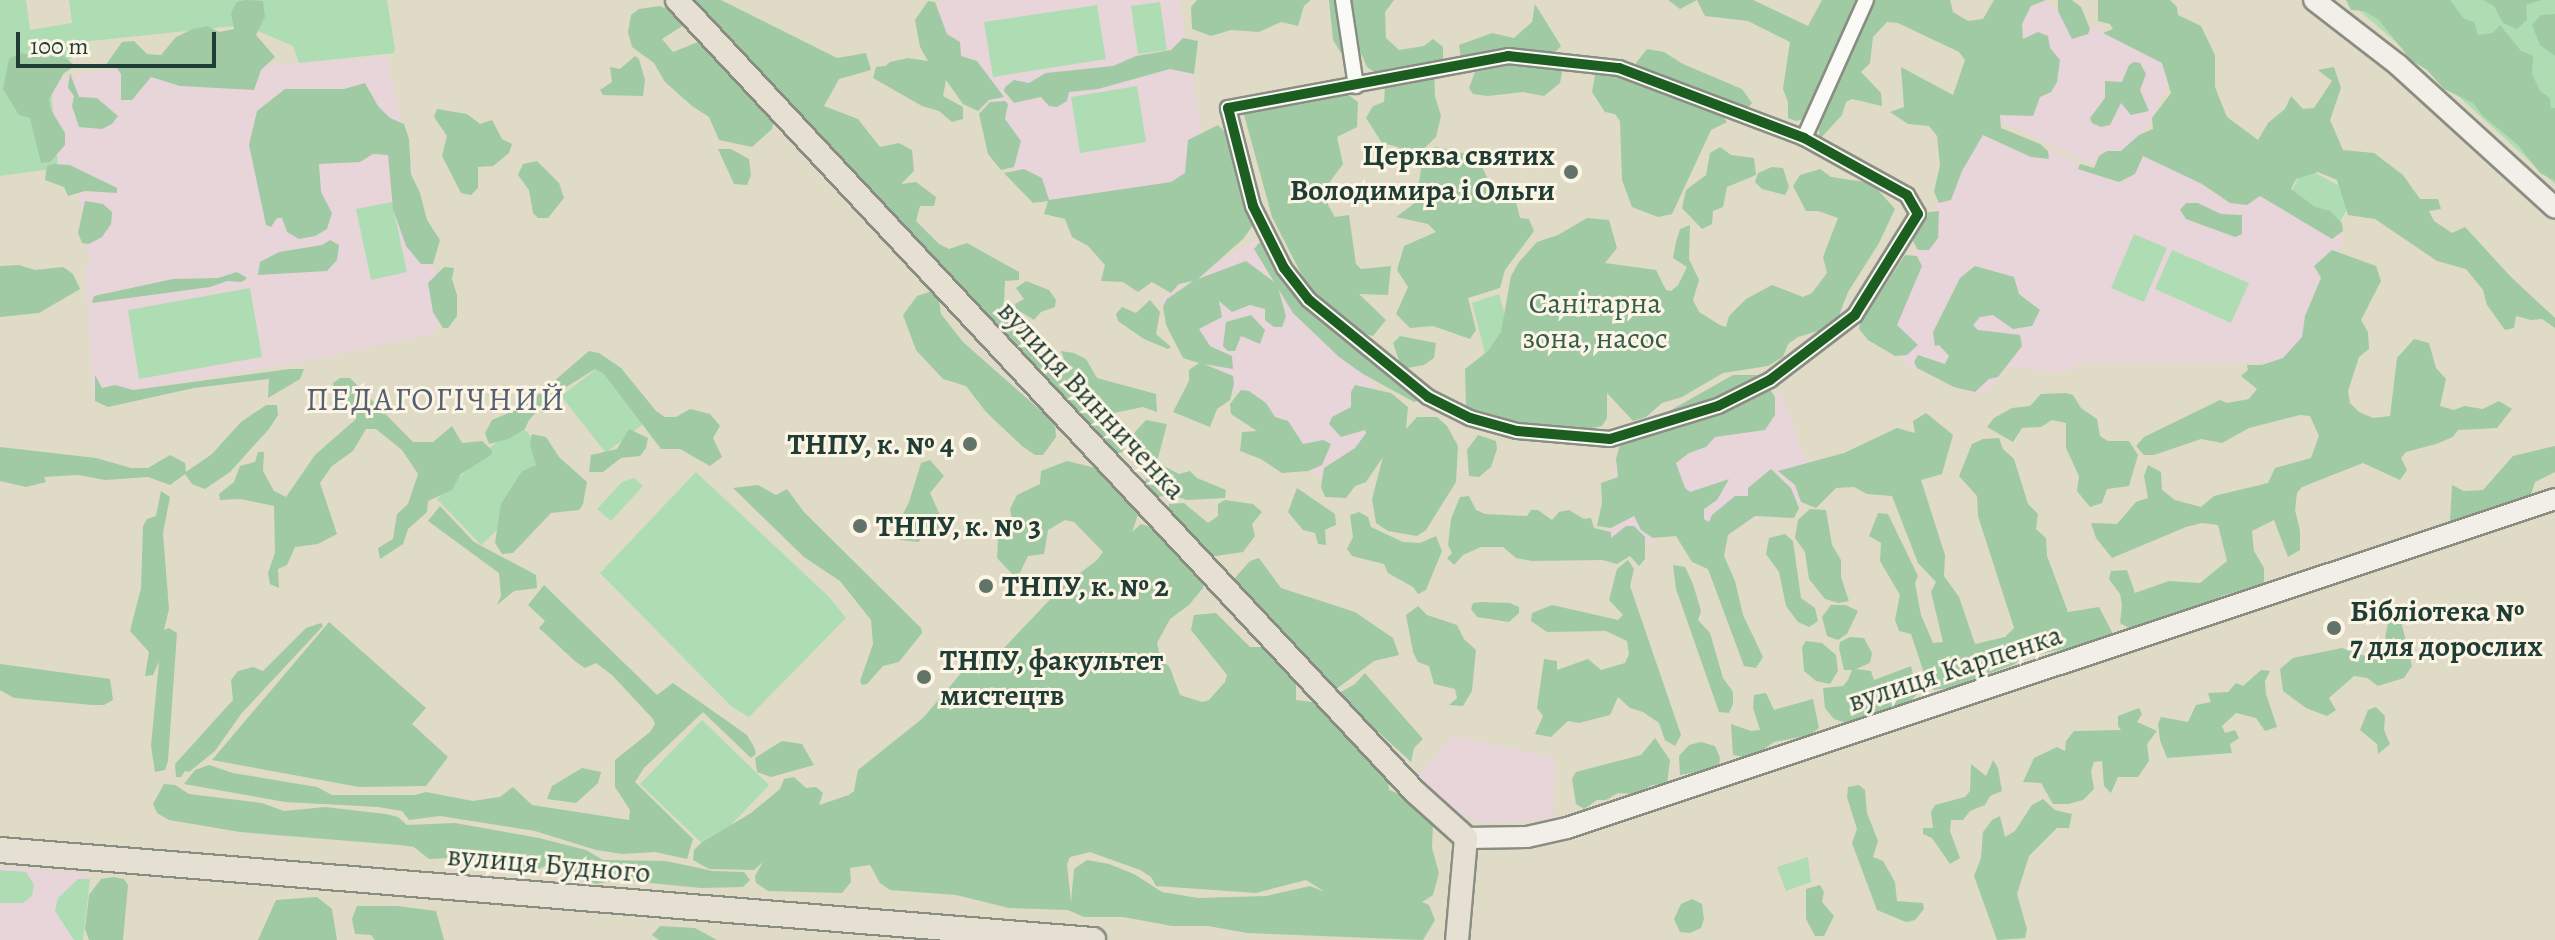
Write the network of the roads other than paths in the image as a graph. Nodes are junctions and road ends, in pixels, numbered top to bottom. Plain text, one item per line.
1 (677, 0) edge
2 (1343, 0) edge
3 (1866, 0) edge
4 (2314, 0) edge
5 (1356, 86) junction
6 (1804, 138) junction
7 (2555, 208) edge
8 (2555, 499) edge
9 (1466, 838) junction
10 (0, 850) edge
11 (1093, 940) edge
12 (1457, 940) edge

1 - 9 main road, вулиця Винниченка
2 - 5 street
3 - 6 street
4 - 7 main road
5 - 6 street
5 - 6 street
8 - 9 main road, вулиця Карпенка
9 - 12 main road
10 - 11 highway, вулиця Будного

